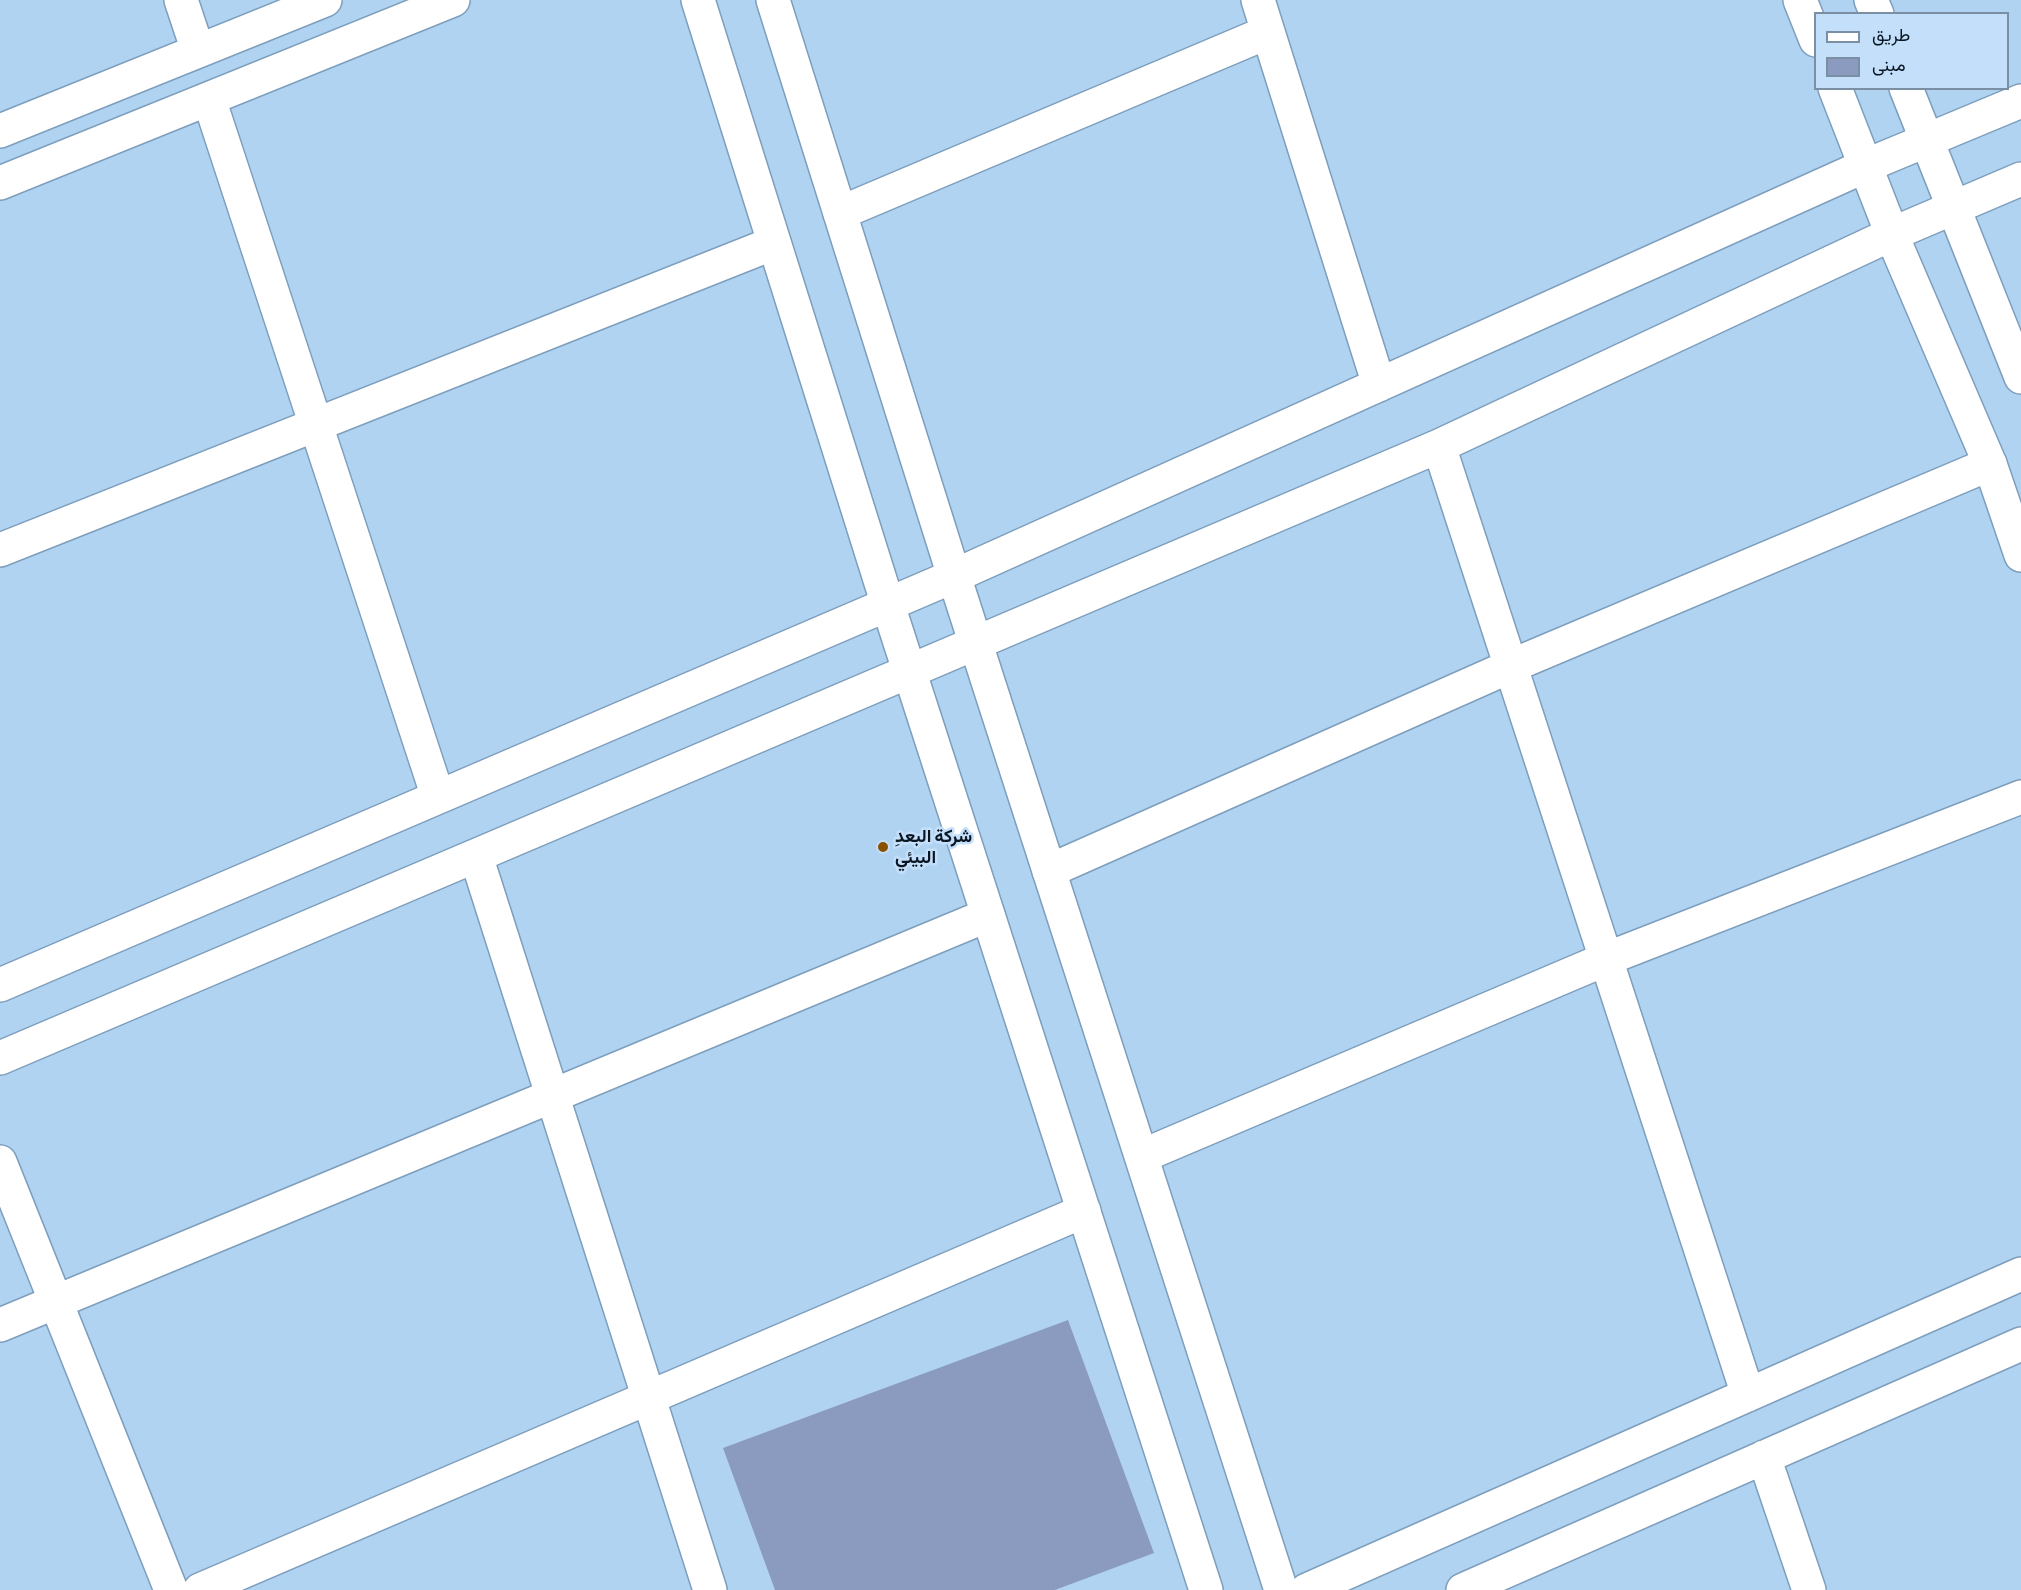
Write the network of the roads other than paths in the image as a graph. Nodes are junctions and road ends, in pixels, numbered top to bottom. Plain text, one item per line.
1 (181, 0) edge
2 (325, 0) edge
3 (453, 0) edge
4 (698, 0) edge
5 (773, 0) edge
6 (1258, 0) edge
7 (1800, 0) edge
8 (1268, 32) junction
9 (1814, 37) edge
10 (198, 51) junction
11 (1835, 90) edge
12 (1907, 90) edge
13 (209, 99) junction
14 (2021, 101) edge
15 (0, 130) edge
16 (1926, 140) junction
17 (1865, 166) junction
18 (2021, 179) edge
19 (0, 183) edge
20 (1953, 207) junction
21 (840, 213) junction
22 (1892, 234) junction
23 (774, 243) junction
24 (2021, 377) edge
25 (1379, 385) junction
26 (316, 425) junction
27 (1439, 446) junction
28 (1990, 464) junction
29 (0, 550) edge
30 (2021, 555) edge
31 (954, 576) junction
32 (888, 605) junction
33 (976, 643) junction
34 (1511, 666) junction
35 (909, 671) junction
36 (438, 797) junction
37 (2021, 797) edge
38 (476, 856) junction
39 (1049, 871) junction
40 (988, 915) junction
41 (1606, 959) junction
42 (0, 985) edge
43 (0, 1058) edge
44 (552, 1096) junction
45 (1142, 1156) junction
46 (0, 1162) edge
47 (1084, 1211) junction
48 (2021, 1274) edge
49 (56, 1302) junction
50 (0, 1325) edge
51 (2021, 1344) edge
52 (1748, 1395) junction
53 (649, 1398) junction
54 (1764, 1457) junction
55 (171, 1590) edge
56 (200, 1590) edge
57 (710, 1590) edge
58 (1206, 1590) edge
59 (1281, 1590) edge
60 (1307, 1590) edge
61 (1463, 1590) edge
62 (1809, 1590) edge

1 - 10 street
2 - 10 street
3 - 13 street
4 - 23 street
5 - 21 street
6 - 8 street
7 - 9 street
8 - 21 street
8 - 25 street
10 - 15 street
11 - 17 street
12 - 16 street
13 - 19 street
13 - 26 street
14 - 16 street
16 - 17 street
16 - 20 street
17 - 22 street
17 - 25 street
18 - 20 street
20 - 22 street
20 - 24 street
21 - 31 street
22 - 27 street
22 - 28 street
23 - 26 street
23 - 32 street
25 - 31 street
26 - 29 street
26 - 36 street
27 - 33 street
27 - 34 street
28 - 30 street
28 - 34 street
31 - 32 street
31 - 33 street
32 - 35 street
32 - 36 street
33 - 35 street
33 - 39 street
34 - 39 street
34 - 41 street
35 - 38 street
35 - 40 street
36 - 42 street
37 - 41 street
38 - 43 street
38 - 44 street
39 - 45 street
40 - 44 street
40 - 47 street
41 - 45 street
41 - 52 street
44 - 49 street
44 - 53 street
45 - 59 street
46 - 49 street
47 - 53 street
47 - 58 street
48 - 52 street
49 - 50 street
49 - 55 street
51 - 54 street
52 - 60 street
53 - 56 street
53 - 57 street
54 - 61 street
54 - 62 street

